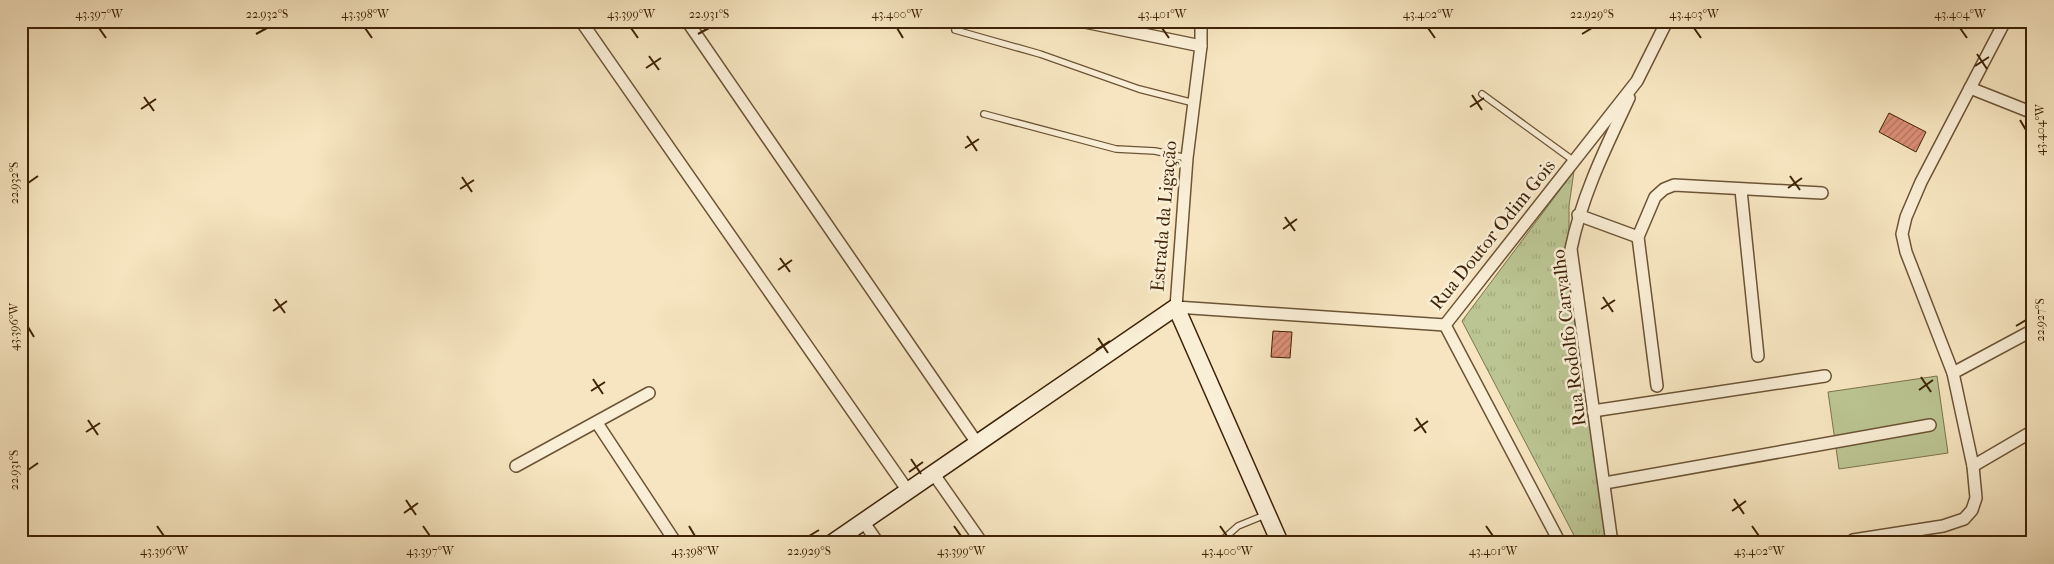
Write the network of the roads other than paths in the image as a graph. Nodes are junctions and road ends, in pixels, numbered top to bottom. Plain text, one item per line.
1 (581, 21) edge
2 (687, 21) edge
3 (1080, 21) edge
4 (1201, 21) edge
5 (1667, 21) edge
6 (2005, 21) edge
7 (954, 30) dead end
8 (1201, 46) junction
9 (1637, 80) junction
10 (1970, 88) junction
11 (1482, 94) dead end
12 (1194, 103) junction
13 (2033, 113) edge
14 (984, 114) dead end
15 (1187, 158) junction
16 (1574, 161) junction
17 (1741, 190) junction
18 (1822, 193) dead end
19 (1578, 215) junction
20 (1638, 236) junction
21 (1176, 307) junction
22 (1444, 325) junction
23 (2033, 330) edge
24 (1758, 356) dead end
25 (1953, 373) junction
26 (1825, 376) dead end
27 (1657, 386) dead end
28 (649, 393) dead end
29 (1593, 411) junction
30 (597, 423) junction
31 (1930, 424) dead end
32 (2033, 431) edge
33 (977, 443) junction
34 (516, 466) dead end
35 (1973, 466) junction
36 (933, 473) junction
37 (1605, 483) junction
38 (908, 490) junction
39 (1267, 514) junction
40 (863, 521) junction
41 (1853, 540) dead end
42 (676, 543) edge
43 (832, 543) edge
44 (878, 543) edge
45 (982, 543) edge
46 (1219, 543) edge
47 (1280, 543) edge
48 (1560, 543) edge
49 (1612, 543) edge

1 - 38 street
2 - 33 street
3 - 8 street
4 - 8 street, Estrada da Ligação
5 - 9 street, Rua Doutor Odim Gois
6 - 10 street
7 - 12 lane
8 - 12 street, Estrada da Ligação
9 - 16 street, Rua Doutor Odim Gois
9 - 19 street, Rua Rodolfo Carvalho
10 - 13 street
10 - 25 street
11 - 16 lane
12 - 15 street, Estrada da Ligação
14 - 15 lane
15 - 21 street, Estrada da Ligação
16 - 22 street, Rua Doutor Odim Gois
17 - 18 street
17 - 20 street
17 - 24 street
19 - 20 street
19 - 29 street, Rua Rodolfo Carvalho
20 - 27 street
21 - 22 street, Rua Doutor Odim Gois
21 - 33 street
21 - 39 street, Estrada da Ligação
22 - 48 street
23 - 25 street
25 - 35 street
26 - 29 street
28 - 30 street
29 - 37 street, Rua Rodolfo Carvalho
30 - 34 street
30 - 42 street
31 - 37 street
32 - 35 street
33 - 36 street
35 - 41 street
36 - 38 street
36 - 45 street
37 - 49 street, Rua Rodolfo Carvalho
38 - 40 street
39 - 46 lane
39 - 47 street, Estrada da Ligação
40 - 43 street
40 - 44 street

